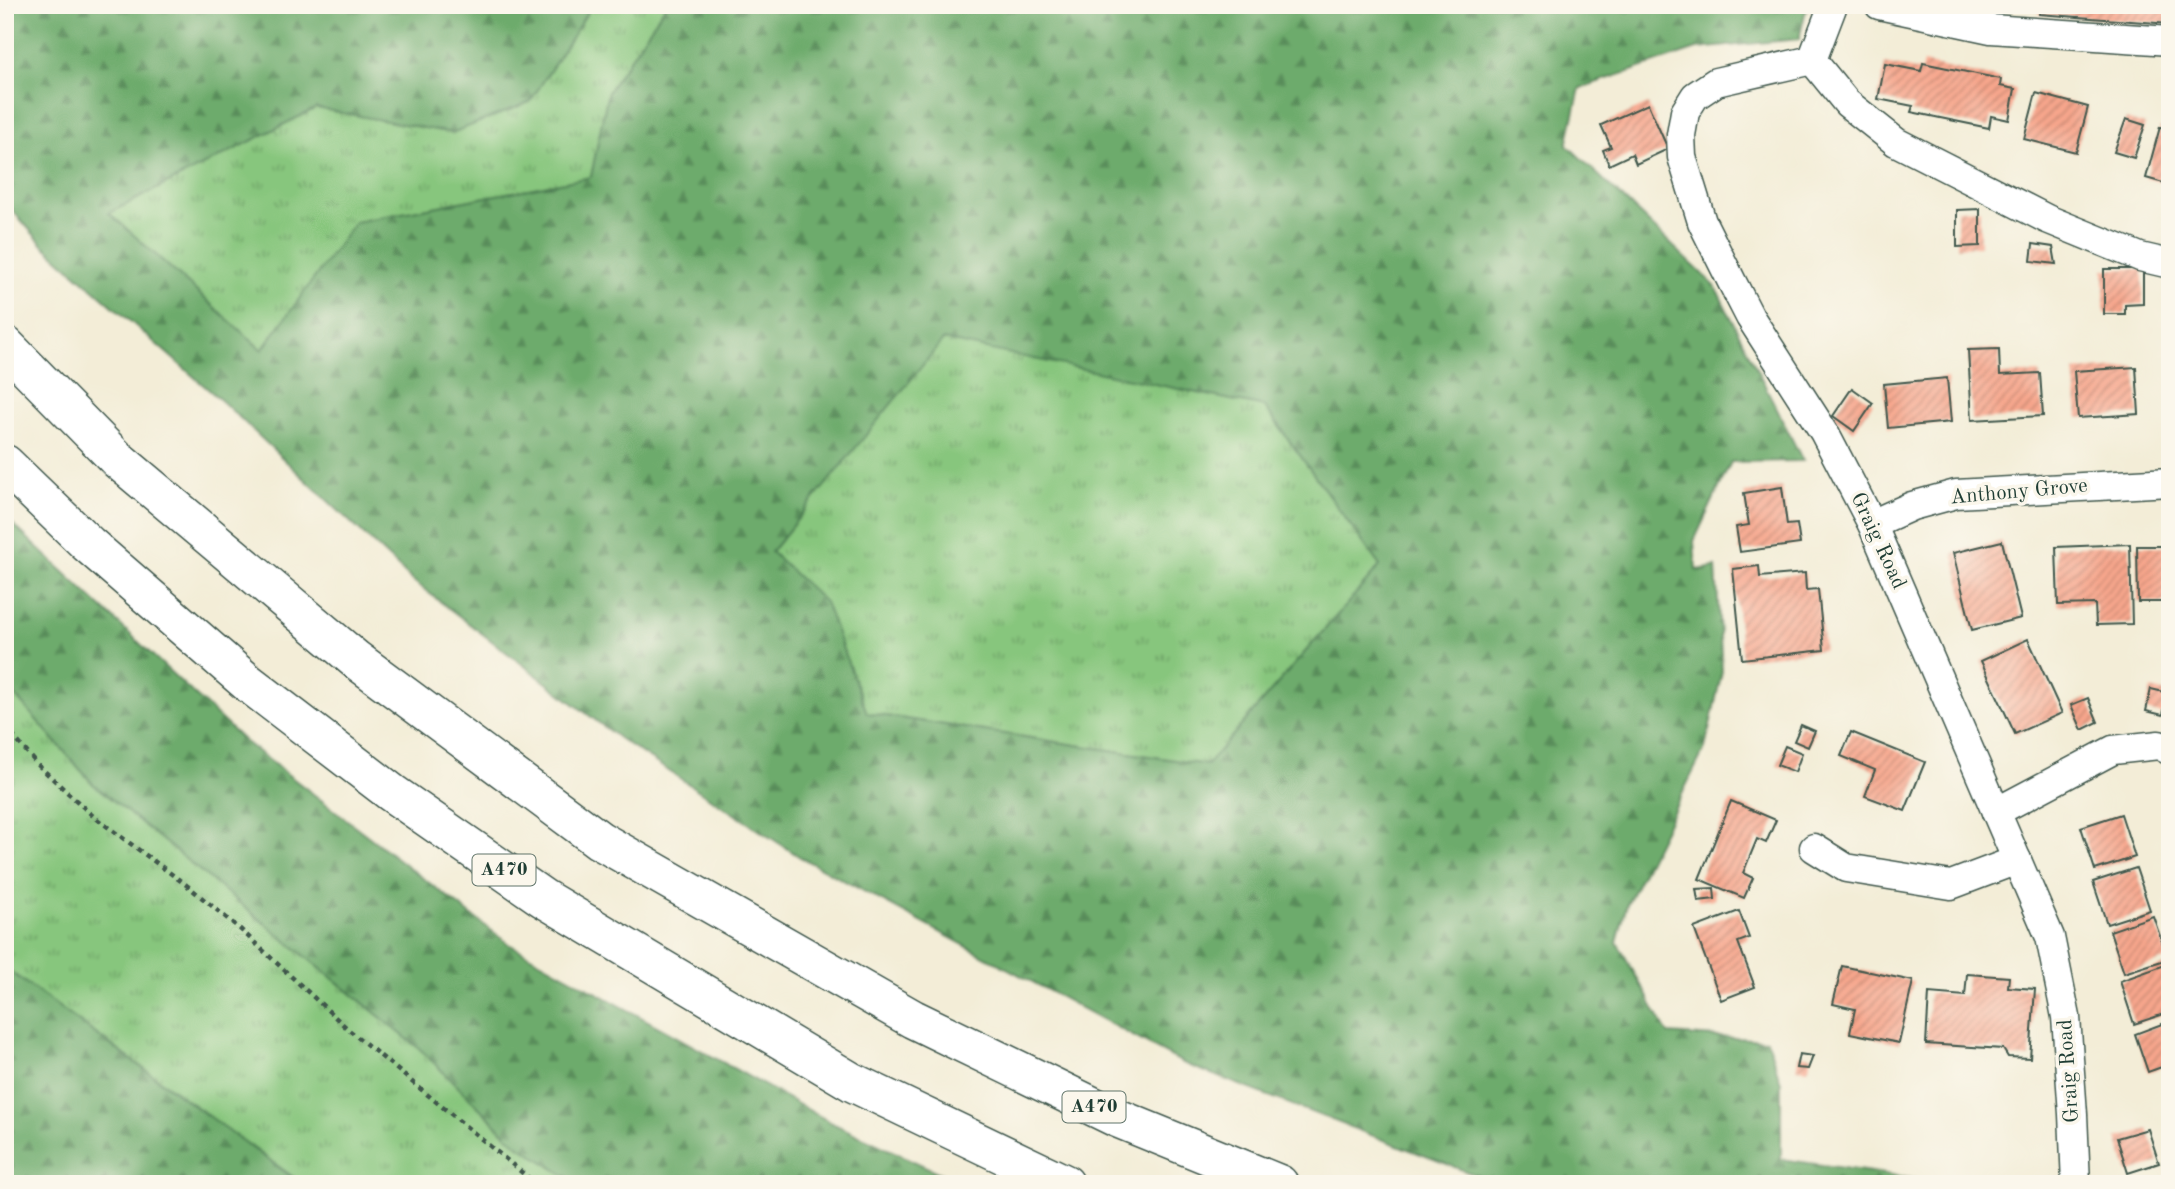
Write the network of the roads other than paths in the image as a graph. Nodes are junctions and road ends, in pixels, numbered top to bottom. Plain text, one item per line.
1 (1833, 5) edge
2 (1878, 5) edge
3 (2170, 41) edge
4 (1812, 60) junction
5 (2170, 264) edge
6 (5, 345) edge
7 (5, 464) edge
8 (2170, 482) edge
9 (1872, 524) junction
10 (2170, 751) edge
11 (1996, 812) junction
12 (1814, 848) dead end
13 (2017, 860) junction
14 (1065, 1184) edge
15 (1279, 1184) edge
16 (2076, 1184) edge

1 - 4 street
2 - 3 street
4 - 5 street
4 - 9 street, Graig Road
6 - 15 highway, A470
7 - 14 highway, A470
8 - 9 street, Anthony Grove
9 - 11 street, Graig Road
10 - 11 street
11 - 13 street, Graig Road
12 - 13 street
13 - 16 street, Graig Road

